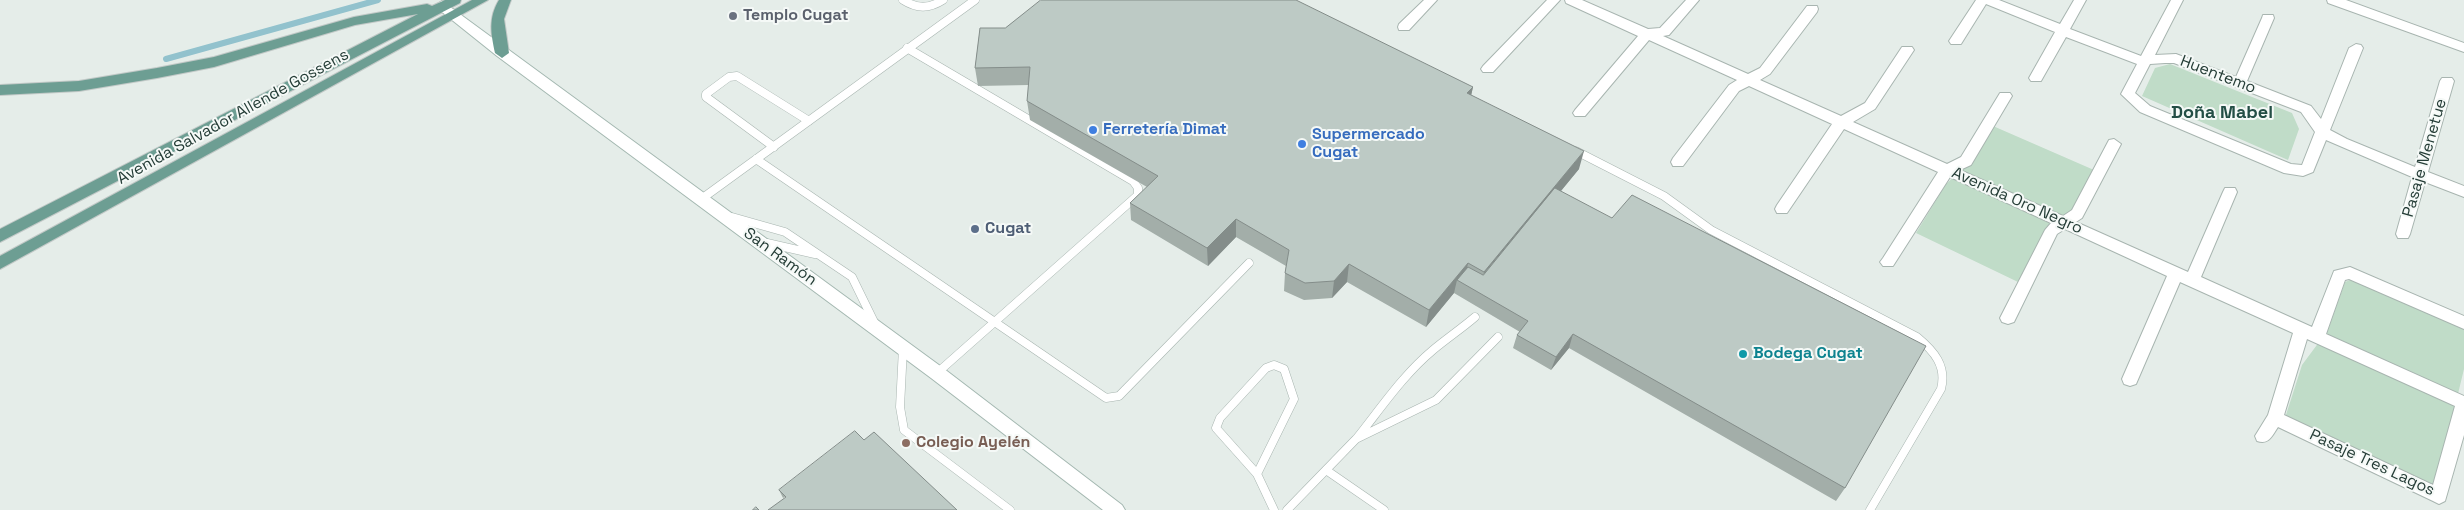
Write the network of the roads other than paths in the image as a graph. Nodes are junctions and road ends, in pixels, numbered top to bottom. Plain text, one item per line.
1 (482, 0) edge
2 (505, 0) edge
3 (903, 0) edge
4 (943, 0) edge
5 (975, 0) edge
6 (1431, 0) edge
7 (1554, 0) edge
8 (1571, 0) edge
9 (1693, 0) edge
10 (1982, 0) edge
11 (1987, 0) edge
12 (2080, 0) edge
13 (2177, 0) edge
14 (2333, 0) edge
15 (448, 3) edge
16 (1812, 9) dead end
17 (454, 16) junction
18 (2268, 18) dead end
19 (1404, 27) dead end
20 (2063, 30) junction
21 (1647, 34) junction
22 (1956, 41) dead end
23 (907, 48) junction
24 (2356, 48) dead end
25 (2464, 48) edge
26 (1907, 50) dead end
27 (502, 53) junction
28 (2144, 61) junction
29 (1488, 69) dead end
30 (2036, 78) dead end
31 (1747, 80) junction
32 (2447, 81) dead end
33 (2240, 82) junction
34 (0, 90) edge
35 (2005, 96) dead end
36 (1580, 113) dead end
37 (809, 121) junction
38 (1842, 122) junction
39 (2323, 132) junction
40 (2114, 144) dead end
41 (774, 147) junction
42 (1567, 147) edge
43 (756, 159) junction
44 (1678, 162) dead end
45 (1947, 170) junction
46 (2420, 174) junction
47 (2230, 192) dead end
48 (2464, 192) edge
49 (700, 200) junction
50 (1782, 209) dead end
51 (720, 214) junction
52 (2064, 222) junction
53 (2403, 234) dead end
54 (0, 236) edge
55 (758, 241) junction
56 (819, 255) junction
57 (1888, 262) dead end
58 (0, 263) edge
59 (1249, 263) dead end
60 (2176, 273) junction
61 (2192, 280) junction
62 (1475, 317) dead end
63 (2008, 318) dead end
64 (994, 323) junction
65 (2464, 323) edge
66 (877, 329) junction
67 (2302, 330) junction
68 (2317, 336) junction
69 (1498, 337) dead end
70 (903, 348) junction
71 (938, 373) junction
72 (2130, 379) dead end
73 (2464, 403) edge
74 (2275, 418) junction
75 (2263, 436) dead end
76 (1356, 439) junction
77 (1326, 470) junction
78 (1257, 474) junction
79 (1010, 510) edge
80 (1116, 510) edge
81 (1274, 510) edge
82 (1286, 510) edge
83 (1384, 510) edge
84 (1870, 510) edge

1 - 17 main road, Avenida Salvador Allende Gossens
2 - 27 main road
3 - 4 lane
5 - 23 lane
6 - 19 street
7 - 29 street
8 - 21 street, Avenida Oro Negro
9 - 21 street
10 - 22 street
11 - 20 street, Huentemo
12 - 20 street
13 - 28 street
14 - 25 street
15 - 17 street, San Ramón
15 - 34 main road
15 - 54 main road, Avenida Salvador Allende Gossens
16 - 31 street
17 - 27 street, San Ramón
17 - 58 main road, Avenida Salvador Allende Gossens
18 - 33 street
20 - 28 street, Huentemo
20 - 30 street
21 - 31 street, Avenida Oro Negro
21 - 36 street
23 - 37 lane
23 - 64 lane
24 - 39 street
26 - 38 street
27 - 49 street, San Ramón
28 - 33 street, Huentemo
28 - 39 street
31 - 38 street, Avenida Oro Negro
31 - 44 street
32 - 46 street, Pasaje Menetue
33 - 39 street, Huentemo
35 - 45 street
37 - 41 lane
37 - 41 lane
38 - 45 street, Avenida Oro Negro
38 - 50 street
39 - 46 street, Huentemo
40 - 52 street
41 - 43 lane
42 - 84 lane
43 - 49 lane
43 - 64 lane
45 - 52 street, Avenida Oro Negro
45 - 57 street
46 - 48 street, Huentemo
46 - 53 street, Pasaje Menetue
47 - 61 street
49 - 51 street, San Ramón
51 - 55 street, San Ramón
51 - 56 lane
52 - 60 street, Avenida Oro Negro
52 - 63 street
55 - 56 lane
55 - 66 street, San Ramón
56 - 66 lane
59 - 64 lane
60 - 61 street, Avenida Oro Negro
60 - 72 street
61 - 67 street, Avenida Oro Negro
62 - 76 lane
64 - 71 lane
65 - 68 street
66 - 70 street, San Ramón
67 - 68 street, Avenida Oro Negro
67 - 74 street
68 - 73 street, Avenida Oro Negro
69 - 76 lane
70 - 71 street, San Ramón
70 - 79 lane
71 - 80 street, San Ramón
73 - 74 street, Pasaje Tres Lagos
74 - 75 street
76 - 77 lane
77 - 82 lane
77 - 83 lane
78 - 78 lane
78 - 81 lane

